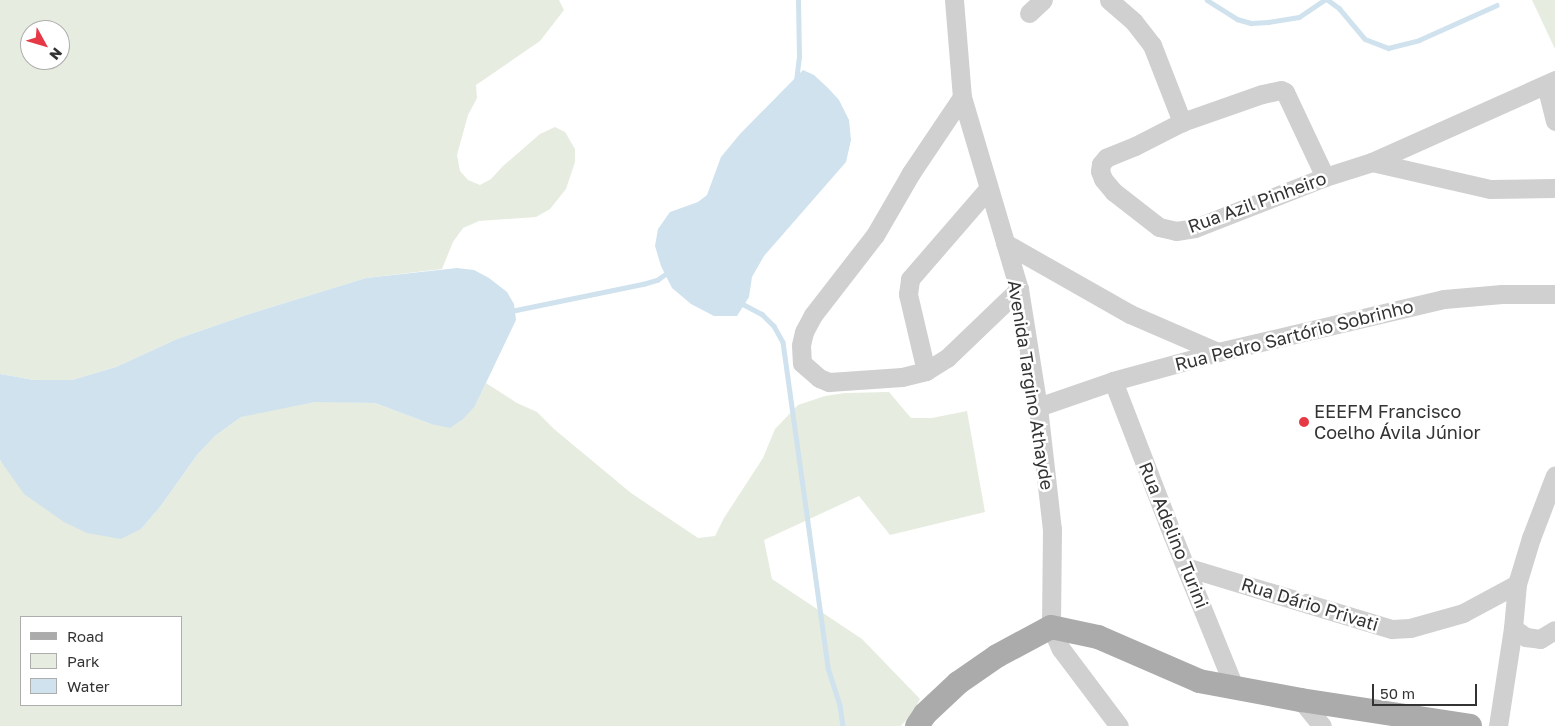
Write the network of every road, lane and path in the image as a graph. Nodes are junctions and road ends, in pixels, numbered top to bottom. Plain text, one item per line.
1 (954, 0) edge
2 (1043, 0) edge
3 (1110, 0) edge
4 (1029, 13) dead end
5 (1550, 83) edge
6 (962, 97) junction
7 (1555, 121) edge
8 (1182, 122) junction
9 (1372, 162) junction
10 (1325, 177) junction
11 (1555, 188) edge
12 (988, 189) junction
13 (1005, 243) junction
14 (1019, 289) junction
15 (1555, 294) edge
16 (1218, 352) junction
17 (926, 371) junction
18 (1113, 382) junction
19 (1038, 407) junction
20 (1555, 475) edge
21 (1186, 567) junction
22 (1517, 584) junction
23 (1050, 627) junction
24 (1513, 628) junction
25 (1555, 630) edge
26 (1235, 689) junction
27 (1311, 713) edge
28 (917, 726) edge
29 (1120, 726) edge
30 (1470, 726) edge
31 (1498, 726) edge

1 - 6 street, Avenida Targino Athayde
2 - 4 street
3 - 8 street
5 - 7 street, Rua Azil Pinheiro
5 - 9 street, Rua Azil Pinheiro
6 - 12 street, Avenida Targino Athayde
6 - 17 street
8 - 10 street
8 - 10 street, Rua Azil Pinheiro
9 - 10 street, Rua Azil Pinheiro
9 - 11 street
12 - 13 street, Avenida Targino Athayde
12 - 17 street
13 - 14 street, Avenida Targino Athayde
13 - 16 street
14 - 17 street
14 - 19 street, Avenida Targino Athayde
15 - 16 street, Rua Pedro Sartório Sobrinho
16 - 18 street, Rua Pedro Sartório Sobrinho
18 - 19 street, Rua Pedro Sartório Sobrinho
18 - 21 street, Rua Adelino Turini
19 - 23 street, Avenida Targino Athayde
20 - 22 street
21 - 22 street, Rua Dário Privati
21 - 26 street, Rua Adelino Turini
22 - 24 street
23 - 26 main road
23 - 28 main road
23 - 29 street
24 - 25 street
24 - 31 street
26 - 27 main road
27 - 30 main road

